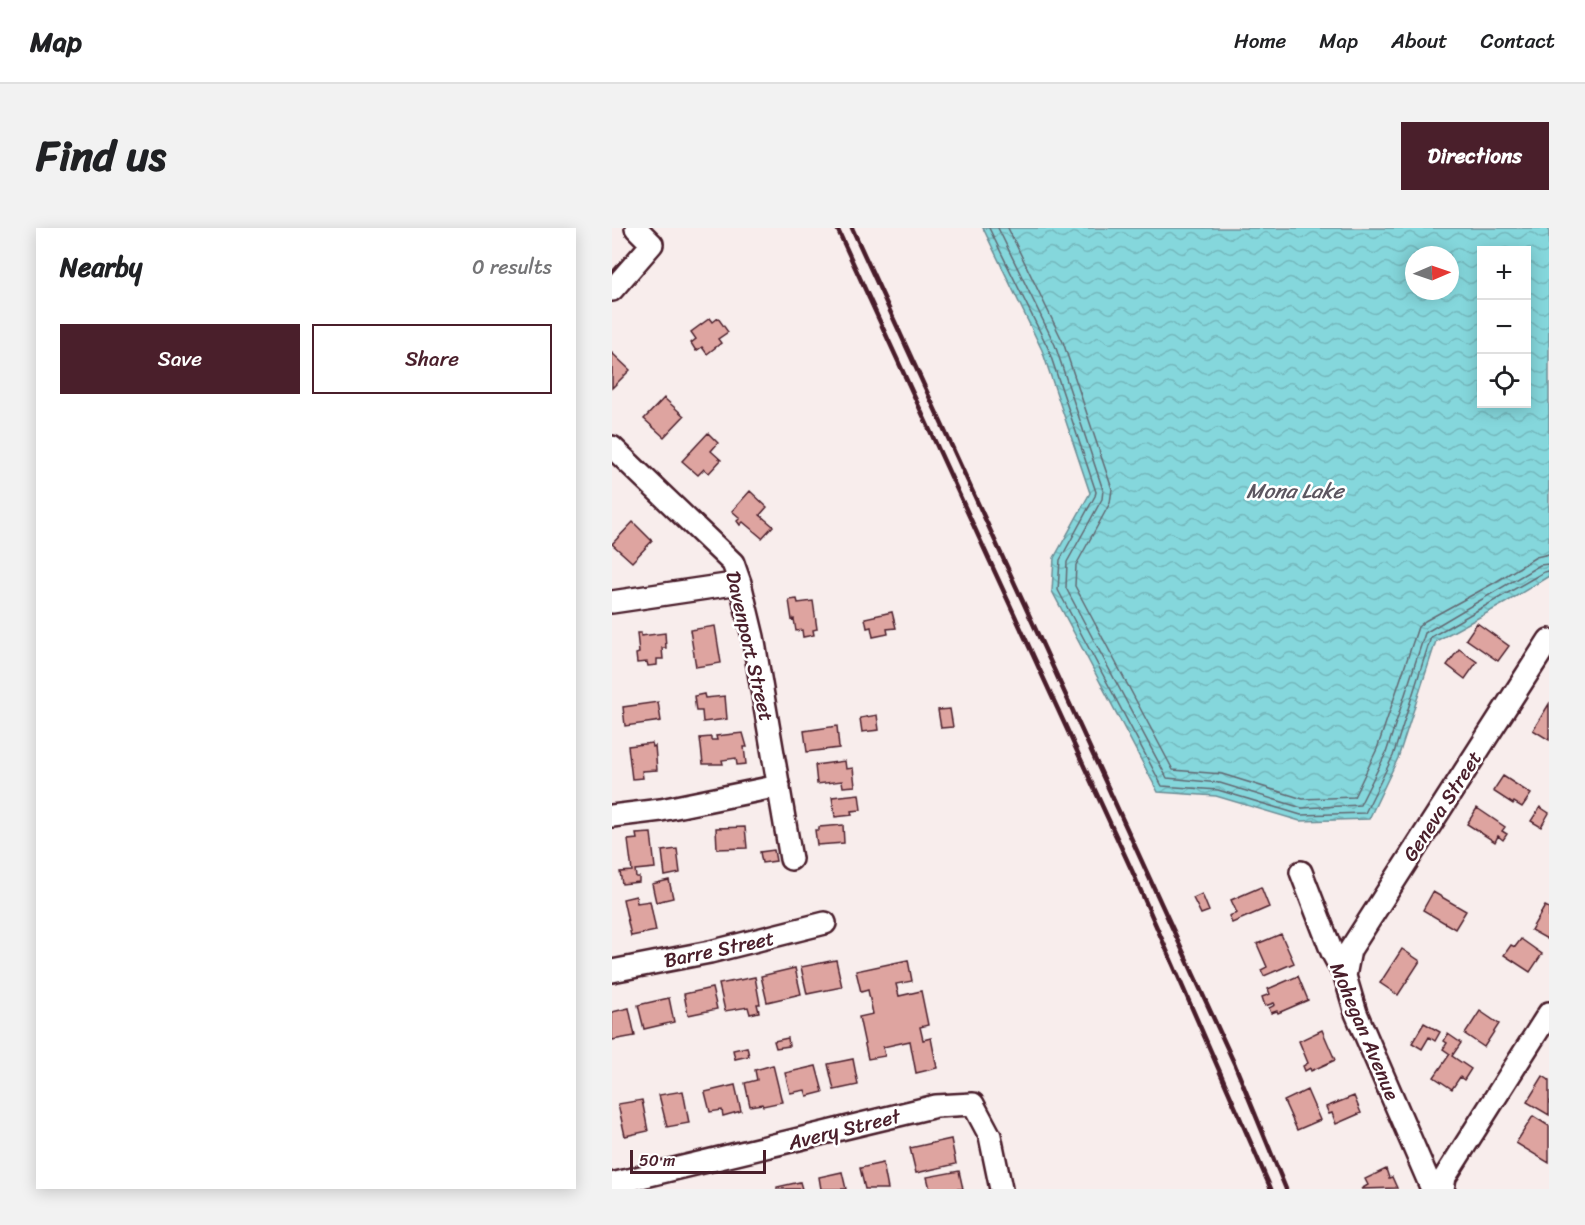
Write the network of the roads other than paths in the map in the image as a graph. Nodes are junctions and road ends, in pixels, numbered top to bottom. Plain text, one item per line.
1 (636, 228) edge
2 (612, 290) edge
3 (612, 447) edge
4 (740, 583) junction
5 (612, 602) edge
6 (1549, 640) edge
7 (779, 786) junction
8 (612, 816) edge
9 (791, 859) dead end
10 (1301, 872) dead end
11 (825, 923) dead end
12 (612, 971) edge
13 (1345, 976) junction
14 (1549, 1013) edge
15 (612, 1184) edge
16 (1001, 1189) edge
17 (1432, 1189) edge
18 (1443, 1189) edge

1 - 2 street
3 - 4 street, Davenport Street
4 - 5 street
4 - 7 street, Davenport Street
6 - 13 street, Geneva Street
7 - 8 street
7 - 9 street, Davenport Street
10 - 13 street, Mohegan Avenue
11 - 12 street, Barre Street
13 - 17 street, Mohegan Avenue
14 - 18 street
15 - 16 street, Avery Street

